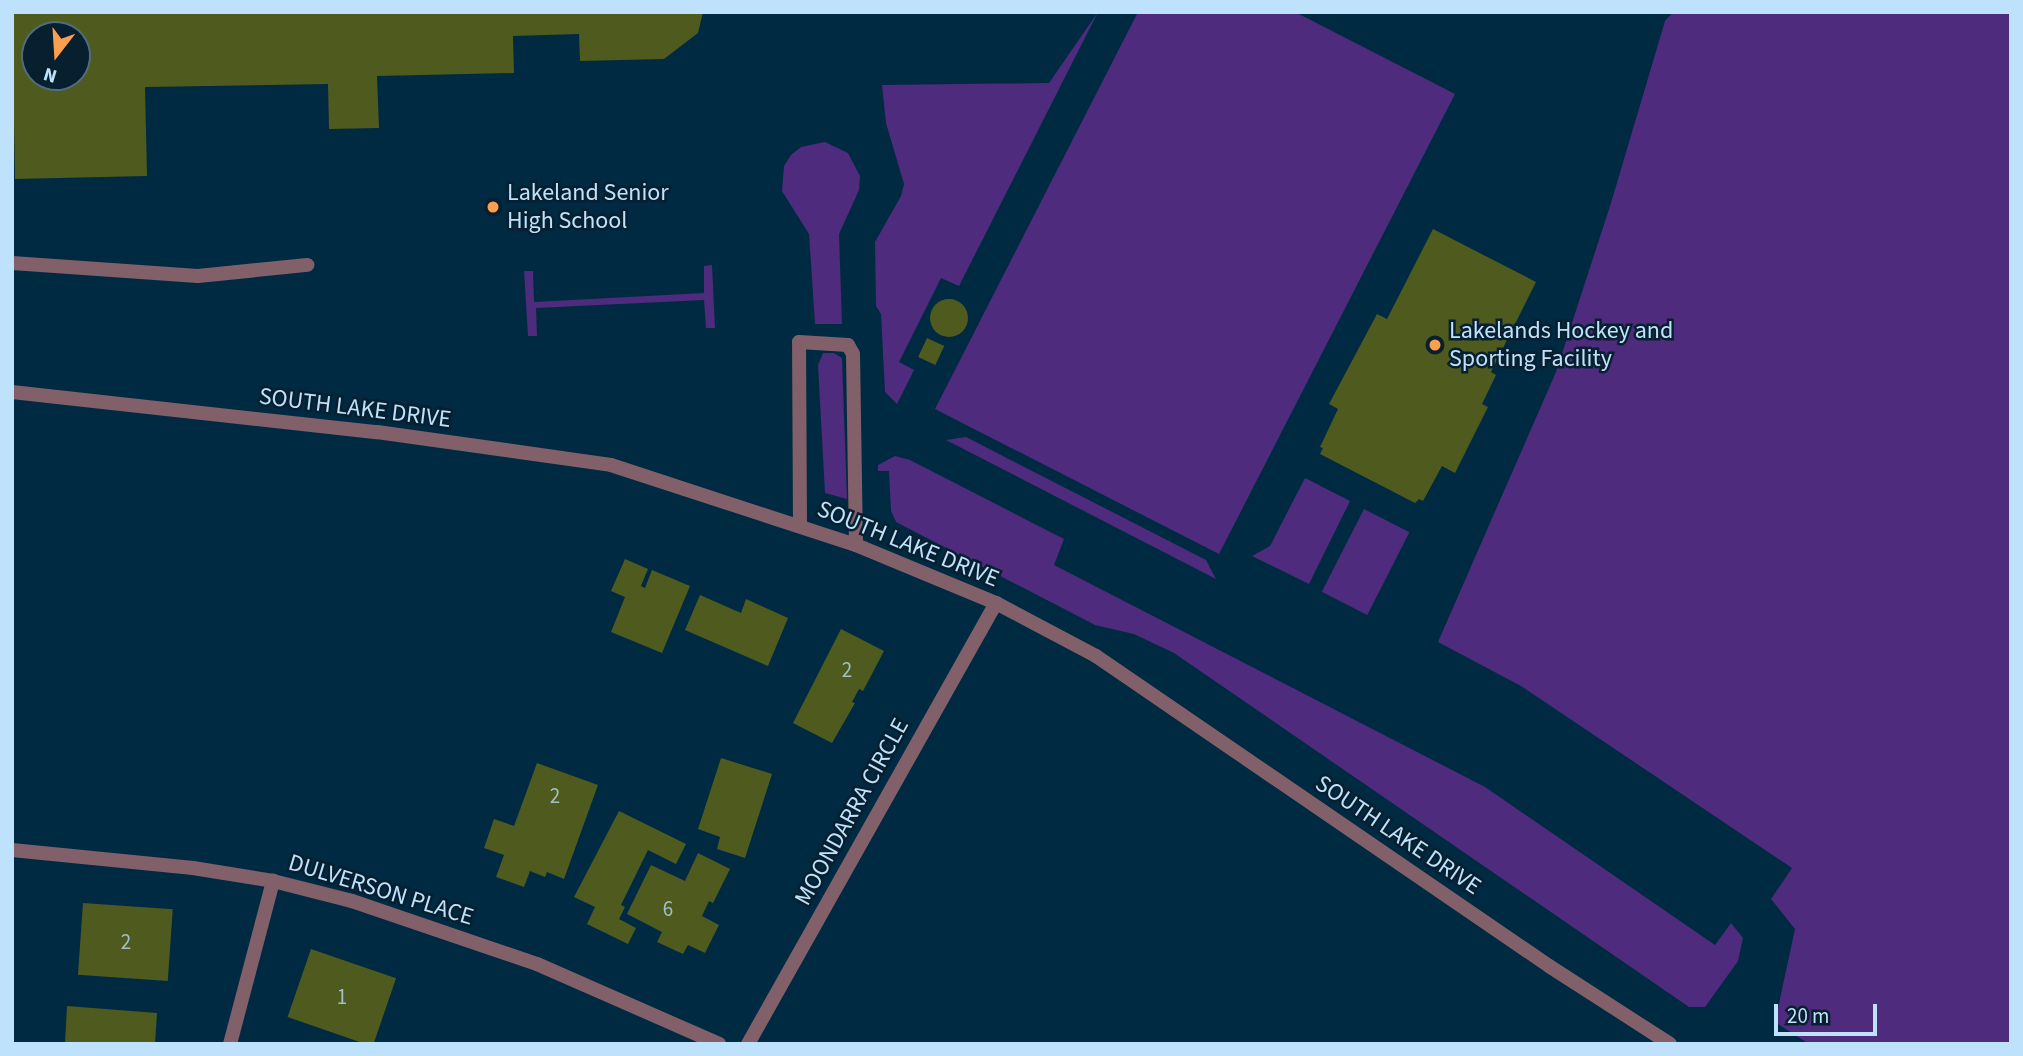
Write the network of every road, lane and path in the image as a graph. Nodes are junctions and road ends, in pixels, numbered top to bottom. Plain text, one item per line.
1 (12, 263) edge
2 (307, 265) dead end
3 (12, 392) edge
4 (800, 526) junction
5 (856, 545) junction
6 (996, 603) junction
7 (12, 850) edge
8 (274, 881) junction
9 (230, 1044) edge
10 (719, 1044) edge
11 (748, 1044) edge
12 (1670, 1044) edge

1 - 2 street
3 - 4 street, SOUTH LAKE DRIVE
4 - 5 street, SOUTH LAKE DRIVE
4 - 5 street
5 - 6 street, SOUTH LAKE DRIVE
6 - 11 street, MOONDARRA CIRCLE
6 - 12 street, SOUTH LAKE DRIVE
7 - 8 street, DULVERSON PLACE
8 - 9 street
8 - 10 street, DULVERSON PLACE

